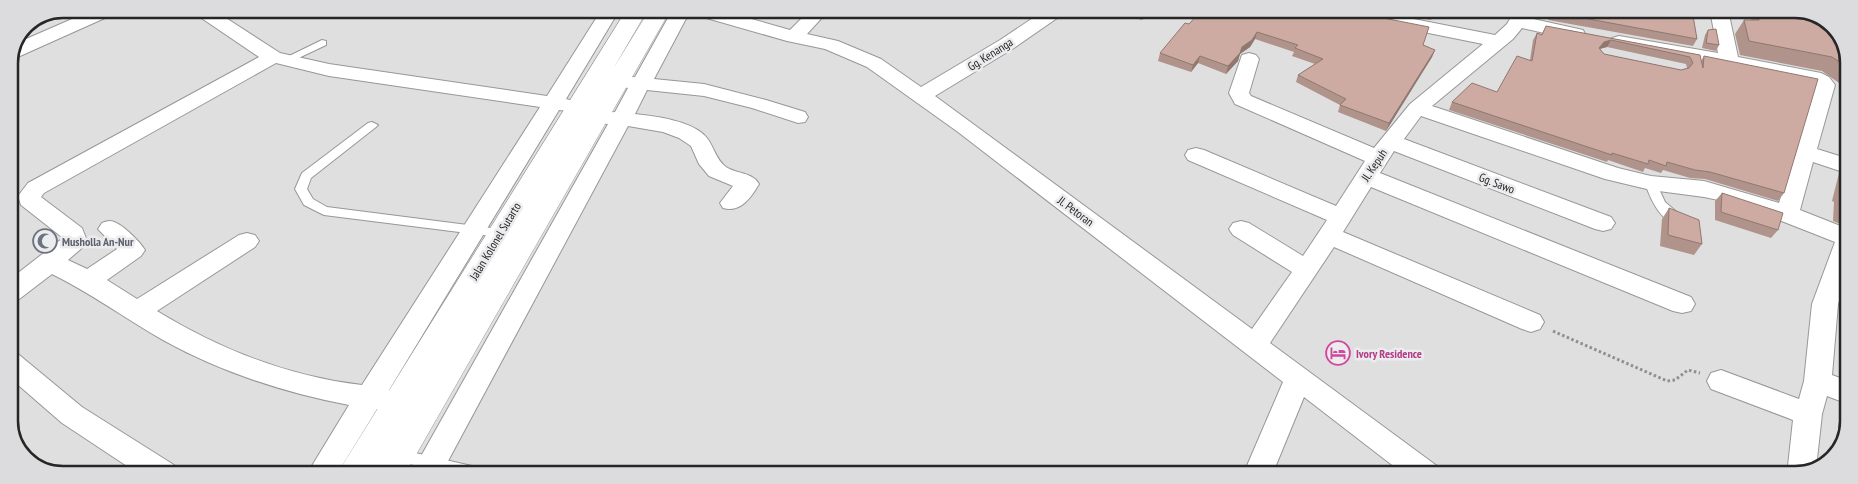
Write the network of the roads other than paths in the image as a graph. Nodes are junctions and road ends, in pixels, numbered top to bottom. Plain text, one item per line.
1 (90, 18) edge
2 (217, 18) edge
3 (609, 18) edge
4 (634, 18) edge
5 (657, 18) edge
6 (675, 18) edge
7 (726, 18) edge
8 (812, 18) edge
9 (1045, 18) edge
10 (1449, 18) edge
11 (1721, 18) edge
12 (1515, 22) edge
13 (794, 37) junction
14 (322, 43) dead end
15 (1593, 45) junction
16 (20, 49) edge
17 (279, 59) junction
18 (1249, 59) dead end
19 (1729, 61) junction
20 (1677, 69) edge
21 (629, 82) junction
22 (922, 95) junction
23 (1417, 108) junction
24 (587, 111) junction
25 (798, 118) dead end
26 (372, 125) dead end
27 (1805, 152) junction
28 (1196, 155) dead end
29 (1378, 158) junction
30 (1840, 164) edge
31 (1651, 182) junction
32 (731, 203) dead end
33 (1787, 214) junction
34 (1603, 223) dead end
35 (1691, 225) edge
36 (1335, 226) junction
37 (110, 229) dead end
38 (1241, 229) dead end
39 (487, 231) junction
40 (1840, 235) edge
41 (248, 241) dead end
42 (1840, 260) edge
43 (51, 262) junction
44 (1307, 270) junction
45 (88, 281) junction
46 (18, 286) edge
47 (1682, 304) dead end
48 (137, 312) junction
49 (1531, 322) road end
50 (1254, 346) junction
51 (18, 374) edge
52 (1298, 379) junction
53 (1721, 381) road end
54 (1818, 381) junction
55 (1840, 390) edge
56 (369, 398) junction
57 (398, 401) junction
58 (1808, 414) junction
59 (393, 464) edge
60 (152, 466) edge
61 (326, 466) edge
62 (359, 466) edge
63 (407, 466) edge
64 (430, 466) edge
65 (1261, 466) edge
66 (1415, 466) edge
67 (1802, 466) edge

1 - 16 street
2 - 17 street
3 - 24 street
4 - 24 main road, Jalan Kolonel Sutarto
5 - 21 main road, Jalan Kolonel Sutarto
6 - 21 street
7 - 13 street, Jl. Petoran
8 - 13 street
9 - 22 street, Gg. Kenanga
10 - 12 street
11 - 19 street
12 - 15 street
12 - 23 street, Jl. Kepuh
13 - 22 street, Jl. Petoran
14 - 17 lane
15 - 19 street
15 - 20 street
17 - 24 street
17 - 43 street
18 - 29 street
19 - 27 street
21 - 24 main road, Jalan Kolonel Sutarto
21 - 25 street
22 - 50 street, Jl. Petoran
23 - 29 street, Jl. Kepuh
23 - 31 street
24 - 32 street
24 - 39 main road, Jalan Kolonel Sutarto
24 - 59 main road, Jalan Kolonel Sutarto
24 - 64 street
26 - 39 lane
27 - 30 street
27 - 33 street
28 - 36 street
29 - 34 street, Gg. Sawo
29 - 36 street, Jl. Kepuh
29 - 47 street
31 - 33 street
31 - 35 lane
33 - 40 street
36 - 44 street, Jl. Kepuh
36 - 49 street
37 - 45 street
38 - 44 street
39 - 56 street
39 - 57 main road, Jalan Kolonel Sutarto
41 - 48 street
42 - 54 street
43 - 45 street
43 - 46 street
44 - 50 street, Jl. Kepuh
45 - 48 street
48 - 56 street
50 - 52 street, Jl. Petoran
51 - 60 street
52 - 65 street
52 - 66 street, Jl. Petoran
53 - 58 street
54 - 55 street
54 - 58 street
56 - 57 street
56 - 61 street
57 - 62 main road, Jalan Kolonel Sutarto
58 - 67 street
59 - 63 lane

